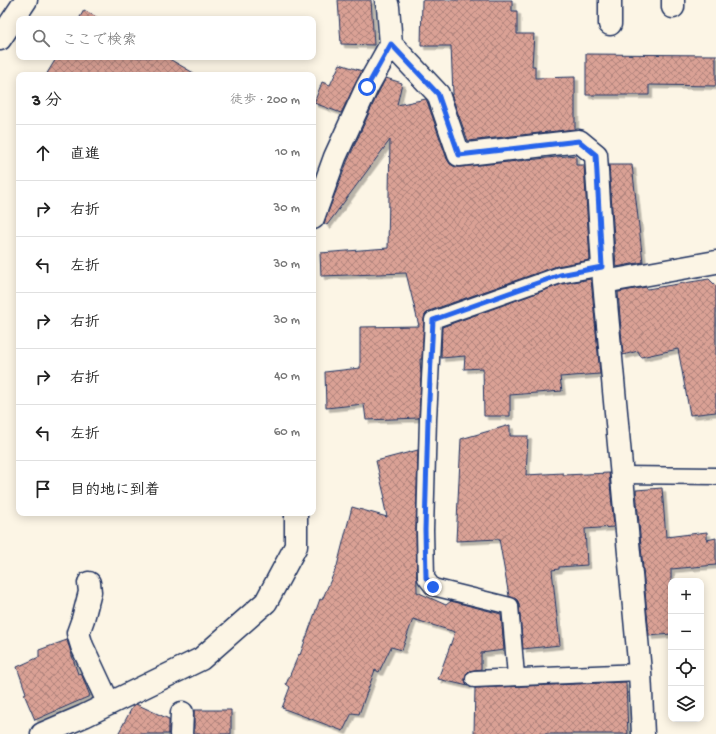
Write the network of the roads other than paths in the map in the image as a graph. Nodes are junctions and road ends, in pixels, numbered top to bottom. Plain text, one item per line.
1 (26, 0) edge
2 (386, 0) edge
3 (610, 0) edge
4 (610, 24) dead end
5 (0, 39) edge
6 (391, 44) junction
7 (316, 210) edge
8 (716, 262) edge
9 (603, 274) junction
10 (622, 475) junction
11 (716, 476) edge
12 (296, 516) edge
13 (89, 583) dead end
14 (640, 672) junction
15 (516, 676) junction
16 (474, 679) dead end
17 (109, 704) junction
18 (182, 712) dead end
19 (42, 734) edge
20 (181, 734) edge
21 (644, 734) edge

1 - 5 street
2 - 6 street
3 - 4 street
6 - 7 street
6 - 9 street
8 - 9 street
9 - 10 street
9 - 15 lane
10 - 11 lane
10 - 14 street
12 - 17 street
13 - 17 street
14 - 15 lane
14 - 21 street
15 - 16 lane
17 - 19 street
18 - 20 street

